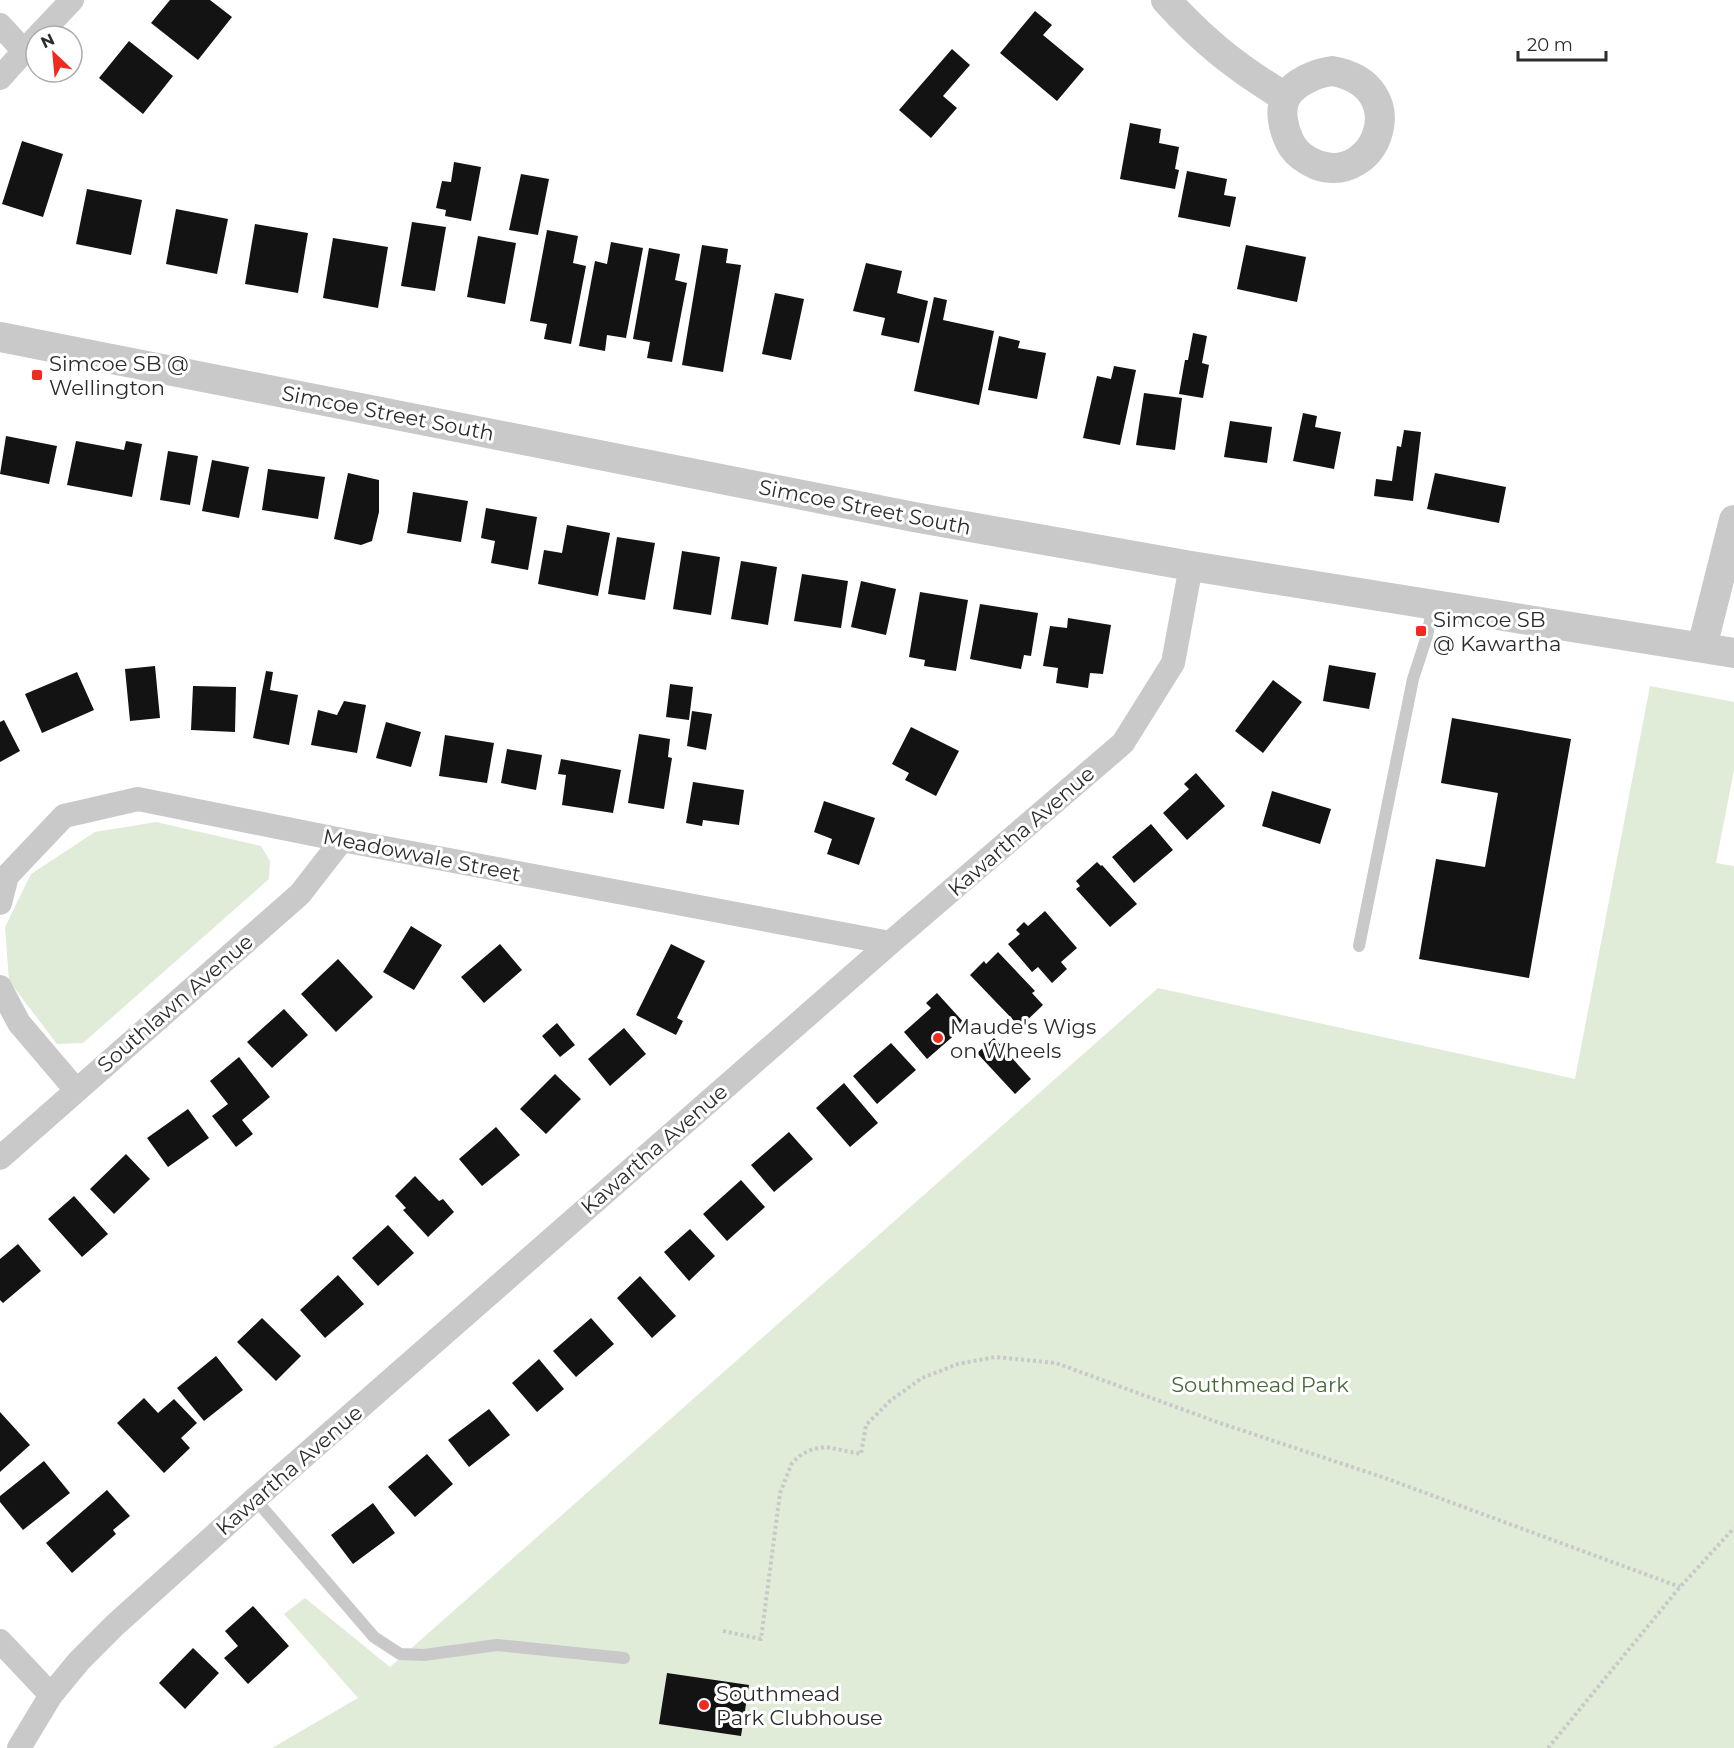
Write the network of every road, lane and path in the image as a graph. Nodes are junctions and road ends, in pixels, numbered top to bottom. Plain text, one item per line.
1 (72, 0) edge
2 (1166, 0) edge
3 (49, 24) edge
4 (0, 25) edge
5 (24, 38) edge
6 (24, 51) edge
7 (0, 78) edge
8 (1285, 97) dead end
9 (0, 337) edge
10 (1734, 520) edge
11 (1191, 566) junction
12 (1433, 605) junction
13 (1702, 647) junction
14 (1734, 653) edge
15 (342, 840) junction
16 (0, 903) edge
17 (890, 943) junction
18 (1359, 946) dead end
19 (0, 987) edge
20 (76, 1090) junction
21 (0, 1158) edge
22 (255, 1499) junction
23 (1734, 1528) edge
24 (1680, 1587) junction
25 (723, 1631) dead end
26 (0, 1641) edge
27 (624, 1658) dead end
28 (51, 1695) junction
29 (19, 1748) edge
30 (1548, 1748) edge

1 - 3 street
2 - 8 street
4 - 5 street
6 - 7 street
9 - 11 street, Simcoe Street South
10 - 13 street
11 - 12 street, Simcoe Street South
11 - 17 street, Kawartha Avenue
12 - 13 street, Simcoe Street South
12 - 18 lane
13 - 14 street, Simcoe Street South
15 - 16 street, Meadowvale Street
15 - 17 street, Meadowvale Street
15 - 20 street, Southlawn Avenue
17 - 22 street, Kawartha Avenue
19 - 20 street
20 - 21 street, Southlawn Avenue
22 - 27 lane
22 - 28 street, Kawartha Avenue
23 - 24 path
24 - 25 path
24 - 30 path
26 - 28 street
28 - 29 street, Kawartha Avenue

